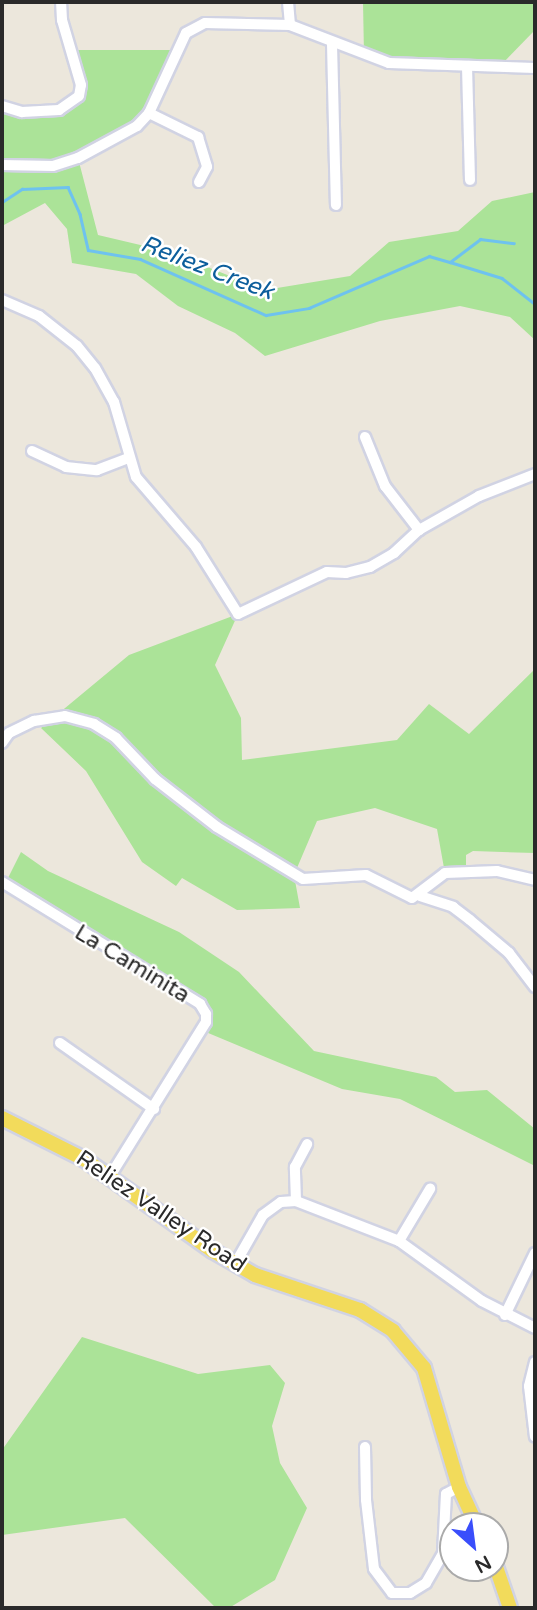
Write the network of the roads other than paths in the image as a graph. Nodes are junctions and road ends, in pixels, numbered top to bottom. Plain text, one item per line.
1 (61, 2) edge
2 (288, 2) edge
3 (290, 25) junction
4 (332, 44) junction
5 (467, 65) junction
6 (535, 68) edge
7 (2, 106) edge
8 (149, 113) junction
9 (2, 165) edge
10 (470, 180) dead end
11 (198, 182) dead end
12 (336, 205) dead end
13 (2, 300) edge
14 (365, 437) dead end
15 (32, 451) dead end
16 (129, 458) junction
17 (535, 474) edge
18 (419, 530) junction
19 (2, 743) edge
20 (535, 880) edge
21 (2, 882) edge
22 (419, 896) junction
23 (535, 987) edge
24 (60, 1043) dead end
25 (154, 1109) junction
26 (2, 1118) edge
27 (307, 1144) dead end
28 (110, 1176) junction
29 (430, 1189) dead end
30 (296, 1201) junction
31 (400, 1241) junction
32 (535, 1253) edge
33 (235, 1264) junction
34 (505, 1315) junction
35 (535, 1328) edge
36 (535, 1362) edge
37 (535, 1437) edge
38 (365, 1447) dead end
39 (460, 1488) junction
40 (471, 1512) edge
41 (501, 1582) edge
42 (510, 1608) edge

1 - 7 street
2 - 3 street
3 - 4 street
3 - 8 street
4 - 5 street
4 - 12 street
5 - 6 street
5 - 10 street
8 - 9 street
8 - 11 street
13 - 16 street
14 - 18 street
15 - 16 street
16 - 18 street
17 - 18 street
19 - 22 street
20 - 22 street
21 - 25 street, La Caminita
22 - 23 street
24 - 25 street
25 - 28 street, La Caminita
26 - 28 main road, Reliez Valley Road
27 - 30 street
28 - 33 main road, Reliez Valley Road
29 - 31 street
30 - 31 street
30 - 33 street
31 - 34 street
32 - 34 street
33 - 39 main road, Reliez Valley Road
34 - 35 street
36 - 37 street
38 - 39 street
39 - 40 main road, Reliez Valley Road
41 - 42 main road

